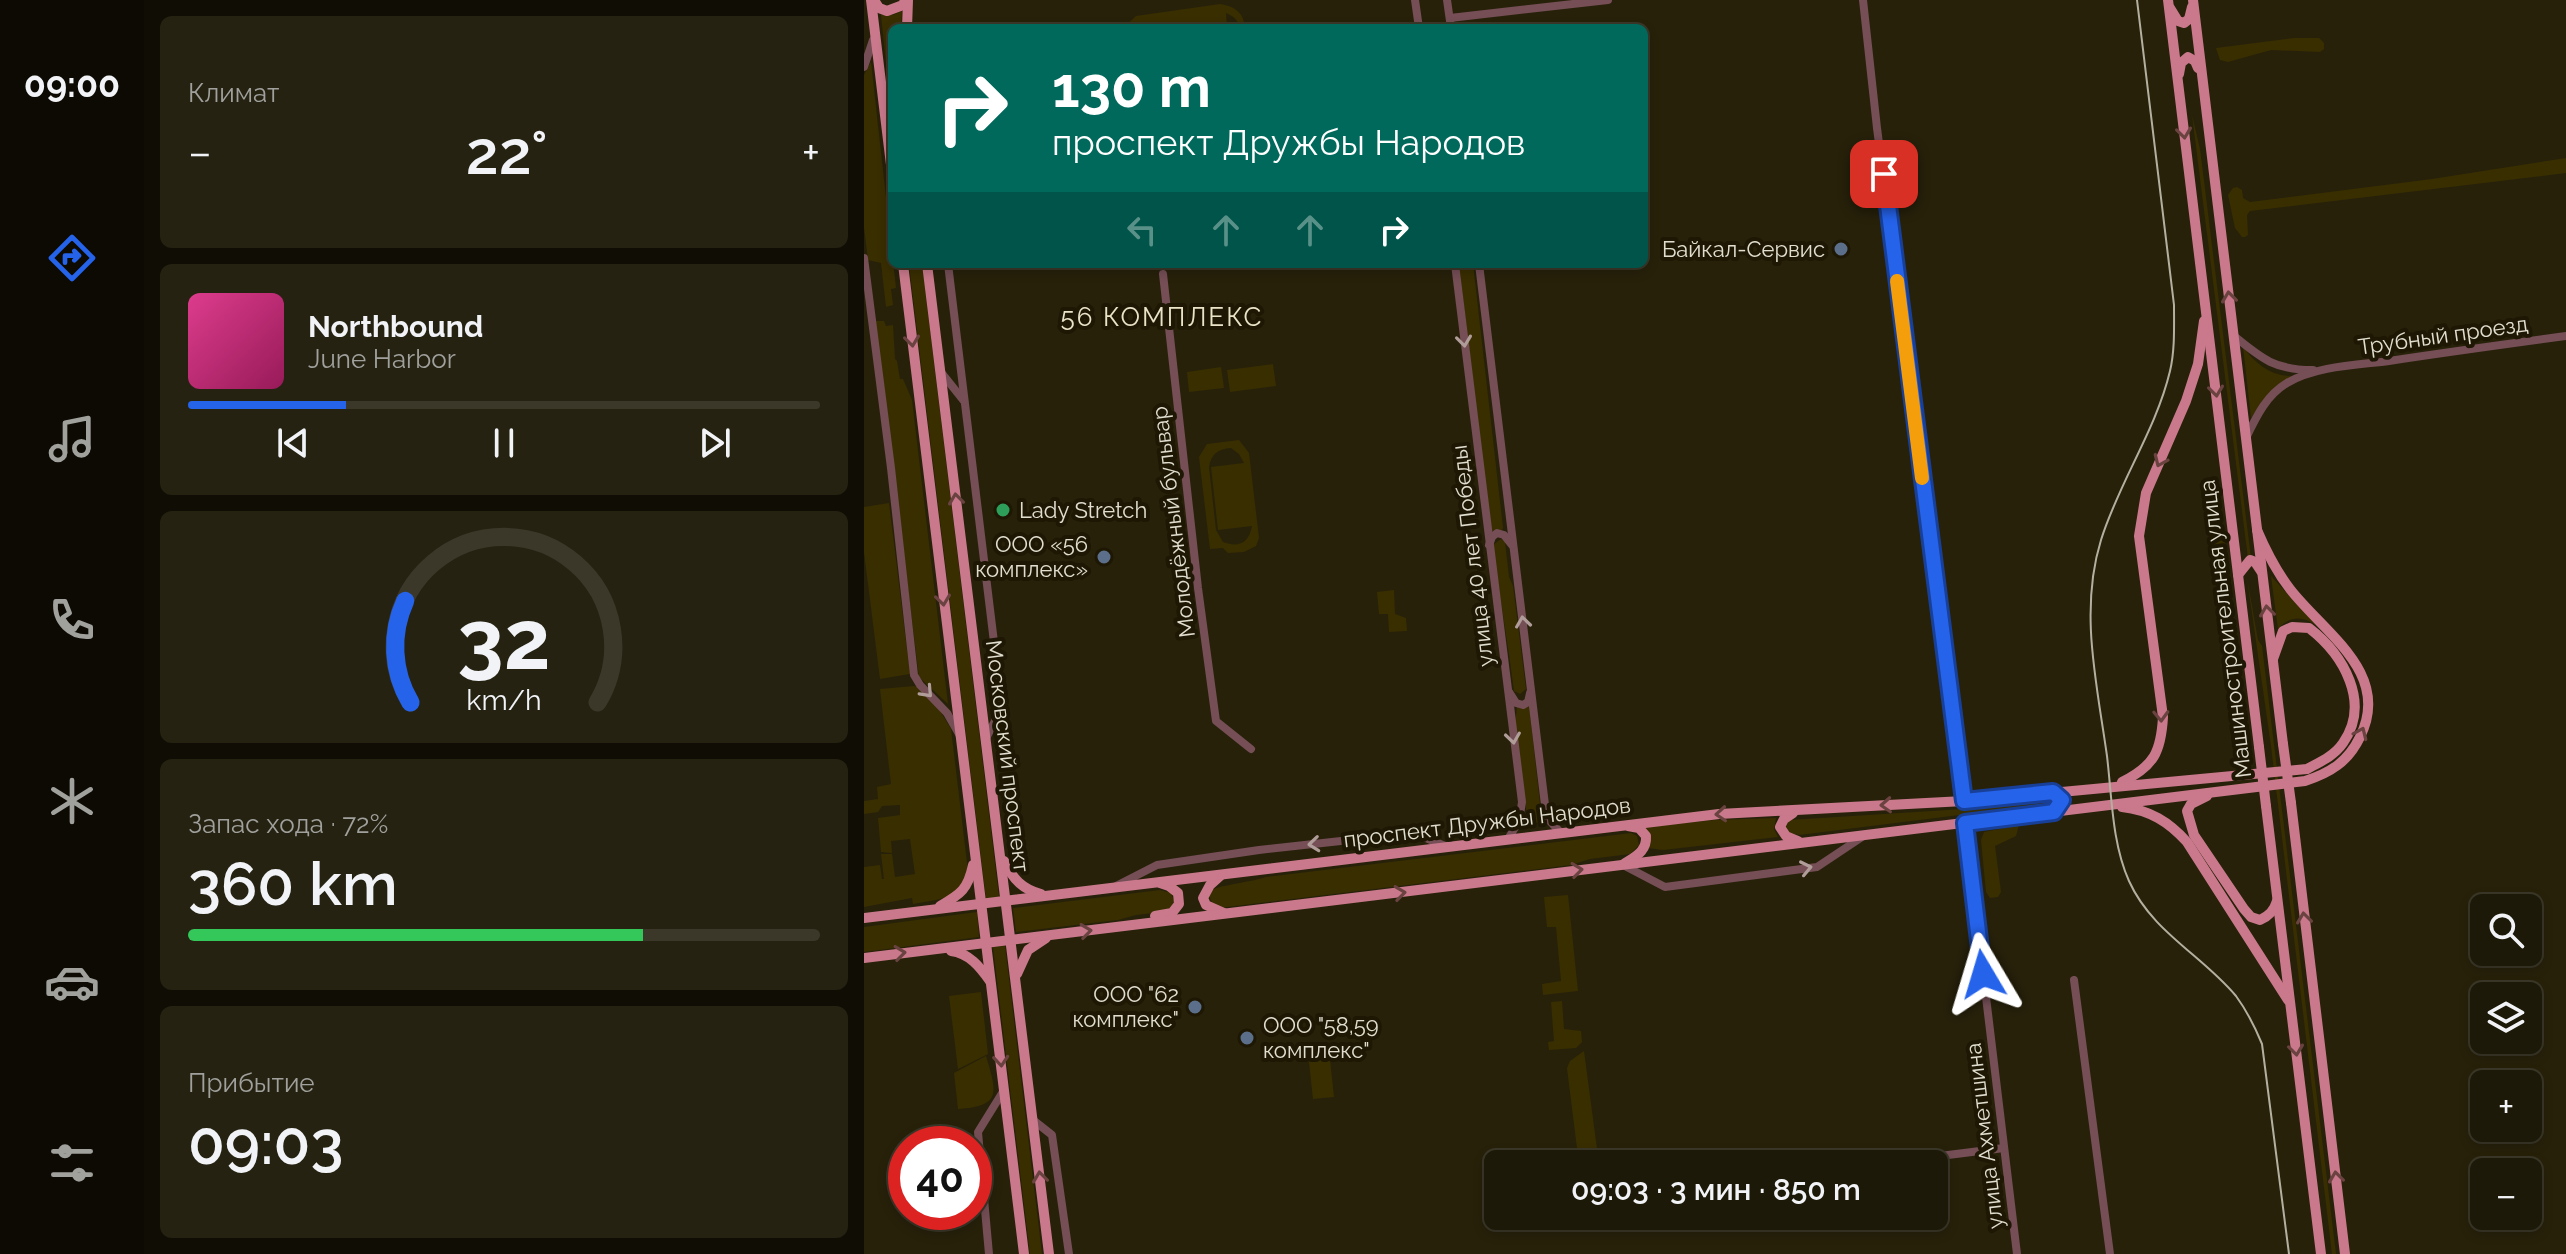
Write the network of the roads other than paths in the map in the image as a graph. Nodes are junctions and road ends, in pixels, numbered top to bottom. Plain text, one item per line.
1 (872, 0) edge
2 (906, 0) edge
3 (1415, 0) edge
4 (1447, 0) edge
5 (1608, 0) edge
6 (1863, 0) edge
7 (2193, 1) edge
8 (2168, 3) edge
9 (1450, 18) junction
10 (907, 24) edge
11 (1418, 24) edge
12 (1451, 24) edge
13 (875, 31) junction
14 (864, 67) edge
15 (2202, 78) junction
16 (2178, 80) junction
17 (888, 140) edge
18 (864, 258) edge
19 (903, 268) edge
20 (927, 268) edge
21 (948, 268) edge
22 (1455, 268) edge
23 (1479, 268) edge
24 (1163, 274) dead end
25 (2205, 307) junction
26 (2234, 336) junction
27 (2566, 336) edge
28 (940, 370) junction
29 (2325, 370) junction
30 (965, 401) junction
31 (2246, 437) junction
32 (2257, 530) junction
33 (1489, 545) junction
34 (1512, 546) junction
35 (2262, 573) junction
36 (2238, 575) junction
37 (2273, 659) junction
38 (1531, 687) junction
39 (1506, 688) junction
40 (960, 737) junction
41 (986, 739) junction
42 (1251, 749) dead end
43 (2117, 785) junction
44 (2053, 792) junction
45 (2216, 792) junction
46 (1964, 801) junction
47 (2100, 805) junction
48 (1799, 811) junction
49 (2054, 812) junction
50 (1965, 823) junction
51 (1623, 825) junction
52 (1561, 833) junction
53 (1865, 835) junction
54 (1508, 839) junction
55 (1802, 843) junction
56 (1445, 846) junction
57 (1000, 855) junction
58 (975, 859) junction
59 (1623, 865) junction
60 (1222, 874) junction
61 (1157, 882) junction
62 (1114, 887) junction
63 (1047, 896) junction
64 (2278, 899) junction
65 (1006, 901) junction
66 (981, 904) junction
67 (933, 910) junction
68 (1226, 914) junction
69 (864, 916) edge
70 (1122, 926) junction
71 (1051, 935) junction
72 (1011, 940) junction
73 (986, 943) junction
74 (937, 949) junction
75 (864, 958) edge
76 (1016, 976) junction
77 (2074, 980) dead end
78 (992, 984) junction
79 (2291, 1005) junction
80 (1004, 1089) junction
81 (1033, 1120) junction
82 (2004, 1148) junction
83 (1948, 1155) edge
84 (989, 1254) edge
85 (1024, 1254) edge
86 (1049, 1254) edge
87 (1069, 1254) edge
88 (2017, 1254) edge
89 (2110, 1254) edge
90 (2321, 1254) edge
91 (2345, 1254) edge

1 - 2 main road
1 - 13 main road
2 - 10 main road
3 - 11 street
4 - 9 street
5 - 9 street
6 - 46 street
7 - 8 main road
7 - 15 main road, Машиностроительная улица
8 - 16 main road, Машиностроительная улица
9 - 12 street
13 - 14 street
13 - 17 main road
15 - 16 main road
26 -> 15 main road, Машиностроительная улица
16 -> 25 main road, Машиностроительная улица
18 -> 40 street
19 -> 40 main road, Московский проспект
20 - 28 main road, Московский проспект
21 - 30 street
22 -> 33 street, улица 40 лет Победы
23 - 34 street, улица 40 лет Победы
24 - 42 street, Молодёжный бульвар
25 -> 36 main road, Машиностроительная улица
25 -> 43 main road
26 - 29 street
26 - 31 main road, Машиностроительная улица
27 - 29 street, Трубный проезд
28 - 30 street
41 -> 28 main road, Московский проспект
29 - 31 street
30 - 41 street
31 - 32 main road, Машиностроительная улица
32 - 35 main road, Машиностроительная улица
45 -> 32 main road
33 - 34 street
33 - 39 street, улица 40 лет Победы
38 -> 34 street, улица 40 лет Победы
35 - 36 main road
37 -> 35 main road, Машиностроительная улица
36 - 64 main road, Машиностроительная улица, bridge
37 - 43 main road, проспект Дружбы Народов
91 -> 37 main road, Машиностроительная улица, bridge
38 - 39 street
38 - 52 street, улица 40 лет Победы
39 -> 54 street, улица 40 лет Победы
40 - 58 main road, Московский проспект
41 - 57 main road, Московский проспект
43 - 44 main road, проспект Дружбы Народов
44 - 46 main road, проспект Дружбы Народов
44 - 49 main road
45 - 47 main road
45 - 64 main road
46 -> 48 main road, проспект Дружбы Народов
47 - 49 main road
47 - 79 main road
48 -> 51 main road, проспект Дружбы Народов
48 - 55 main road
49 - 50 main road
50 - 53 main road
50 - 82 street, улица Ахметшина
51 - 52 main road, проспект Дружбы Народов
51 - 59 main road
52 - 54 main road, проспект Дружбы Народов
53 - 55 main road
59 -> 53 street
54 - 56 main road, проспект Дружбы Народов
55 - 59 main road
56 - 60 main road, проспект Дружбы Народов
56 -> 62 street
57 - 63 main road
57 - 65 main road, Московский проспект
58 - 66 main road, Московский проспект
58 - 67 main road
68 -> 59 main road
60 - 61 main road, проспект Дружбы Народов
60 - 68 main road
61 - 62 main road, проспект Дружбы Народов
61 - 70 main road
62 - 63 main road, проспект Дружбы Народов
63 - 65 main road, проспект Дружбы Народов
64 - 79 main road, Машиностроительная улица
65 - 66 main road, проспект Дружбы Народов
65 - 72 main road, Московский проспект
66 - 67 main road, проспект Дружбы Народов
66 - 73 main road, Московский проспект
67 - 69 main road, проспект Дружбы Народов
68 - 70 main road
71 -> 70 main road
71 - 72 main road
71 - 76 main road
72 - 73 main road
72 - 76 main road, Московский проспект
73 - 74 main road
73 - 78 main road, Московский проспект
75 -> 74 main road
74 - 78 main road
76 - 81 main road, Московский проспект
77 - 89 street
78 -> 80 main road, Московский проспект
79 -> 90 main road, Машиностроительная улица
80 - 84 street
80 - 85 main road, Московский проспект
86 -> 81 main road, Московский проспект
81 - 87 street
82 - 83 street
82 - 88 street, улица Ахметшина

